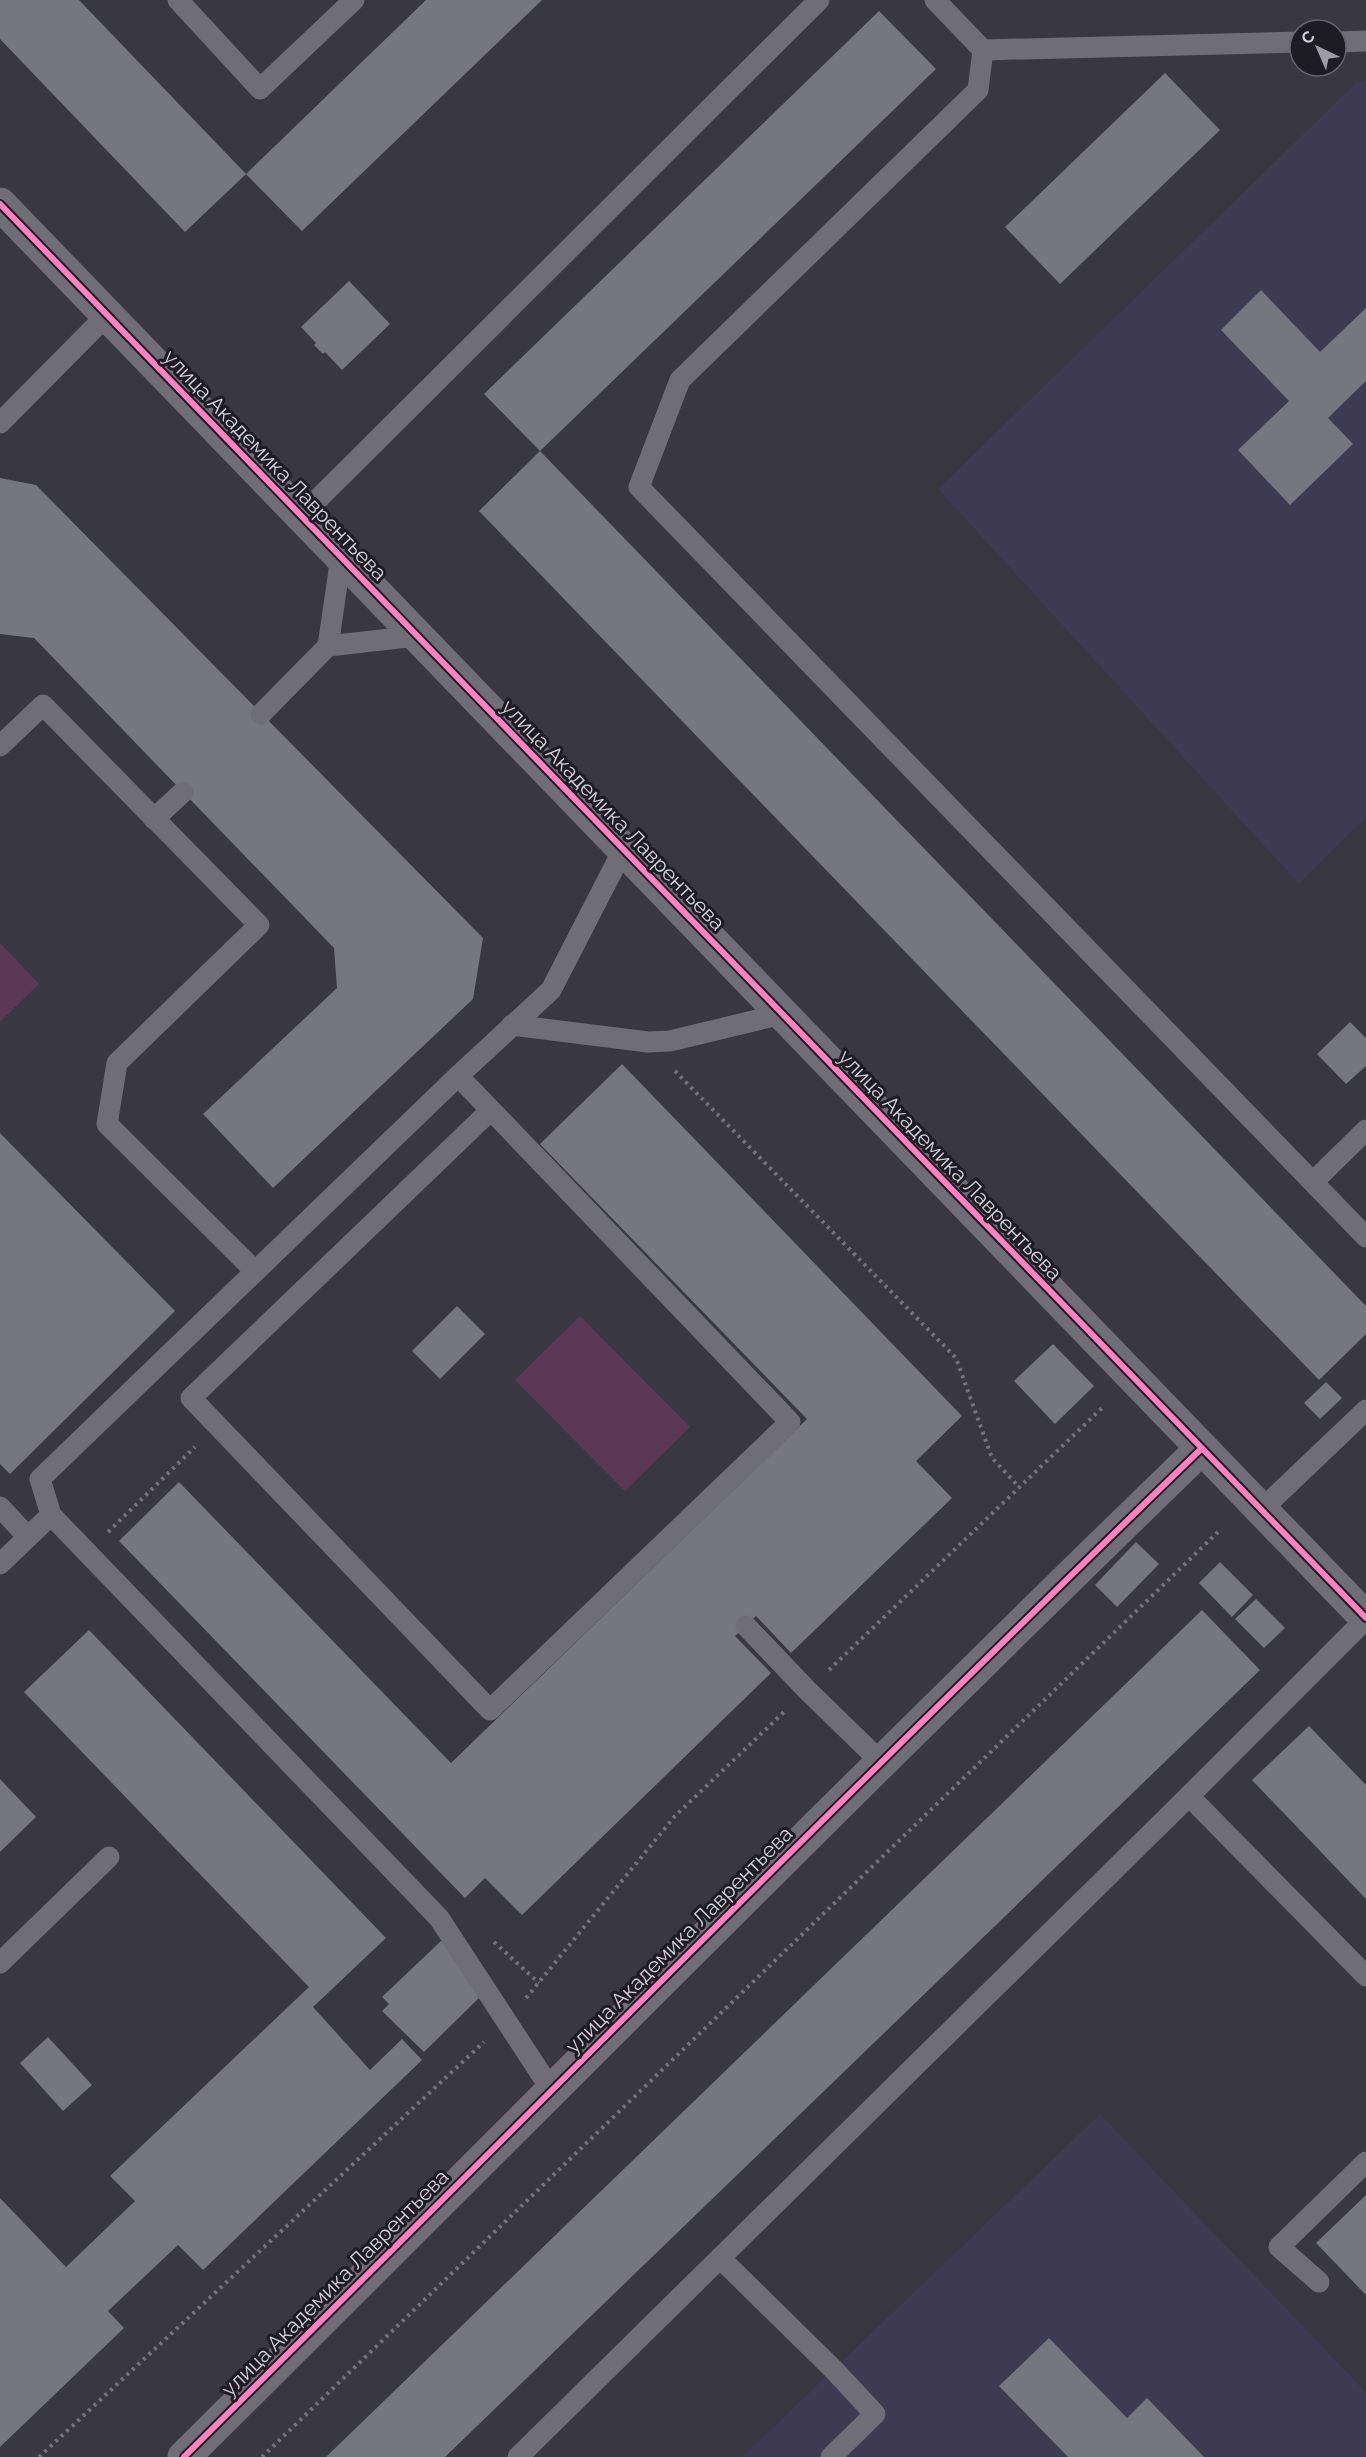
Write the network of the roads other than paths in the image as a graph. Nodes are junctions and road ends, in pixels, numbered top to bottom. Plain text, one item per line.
1 (178, 0) edge
2 (354, 0) edge
3 (819, 0) edge
4 (935, 0) edge
5 (1366, 41) edge
6 (1288, 42) edge
7 (1348, 42) edge
8 (983, 50) junction
9 (0, 204) edge
10 (107, 315) junction
11 (0, 423) edge
12 (301, 516) junction
13 (341, 557) junction
14 (417, 636) junction
15 (328, 646) junction
16 (261, 714) dead end
17 (0, 746) edge
18 (183, 792) dead end
19 (154, 819) junction
20 (623, 850) junction
21 (782, 1014) junction
22 (512, 1026) junction
23 (458, 1076) junction
24 (491, 1110) junction
25 (1366, 1131) edge
26 (1314, 1181) junction
27 (1366, 1237) edge
28 (255, 1271) junction
29 (1366, 1410) edge
30 (1201, 1449) junction
31 (0, 1507) edge
32 (1261, 1510) junction
33 (51, 1515) junction
34 (28, 1537) junction
35 (0, 1564) edge
36 (1366, 1619) edge
37 (746, 1626) dead end
38 (880, 1761) junction
39 (1189, 1796) junction
40 (109, 1857) dead end
41 (0, 1963) edge
42 (1366, 1976) edge
43 (552, 2091) junction
44 (1366, 2162) edge
45 (720, 2258) junction
46 (1319, 2282) dead end
47 (184, 2457) edge
48 (518, 2457) edge
49 (831, 2457) edge

1 - 2 lane
3 - 12 lane
4 - 8 lane
5 - 7 lane
6 - 8 lane
8 - 26 lane
9 - 10 street, улица Академика Лаврентьева
10 - 11 lane
10 - 12 street, улица Академика Лаврентьева
12 - 13 street, улица Академика Лаврентьева
13 - 14 street, улица Академика Лаврентьева
13 - 15 lane
14 - 15 lane
14 - 20 street, улица Академика Лаврентьева
15 - 16 lane
17 - 19 lane
18 - 19 lane
19 - 28 lane
20 - 21 street, улица Академика Лаврентьева
20 - 22 lane
21 - 22 lane
21 - 30 street, улица Академика Лаврентьева
22 - 23 lane
23 - 24 lane
23 - 28 lane
24 - 24 lane
25 - 26 lane
26 - 27 lane
28 - 33 lane
29 - 32 lane
30 - 32 street, улица Академика Лаврентьева
30 - 38 street, улица Академика Лаврентьева
31 - 34 lane
32 - 36 street, улица Академика Лаврентьева
33 - 34 lane
33 - 43 lane
34 - 35 lane
36 - 39 lane
37 - 38 lane
38 - 43 street, улица Академика Лаврентьева
39 - 42 lane
39 - 45 lane
40 - 41 lane
43 - 47 street, улица Академика Лаврентьева
44 - 46 lane
45 - 48 lane
45 - 49 lane

